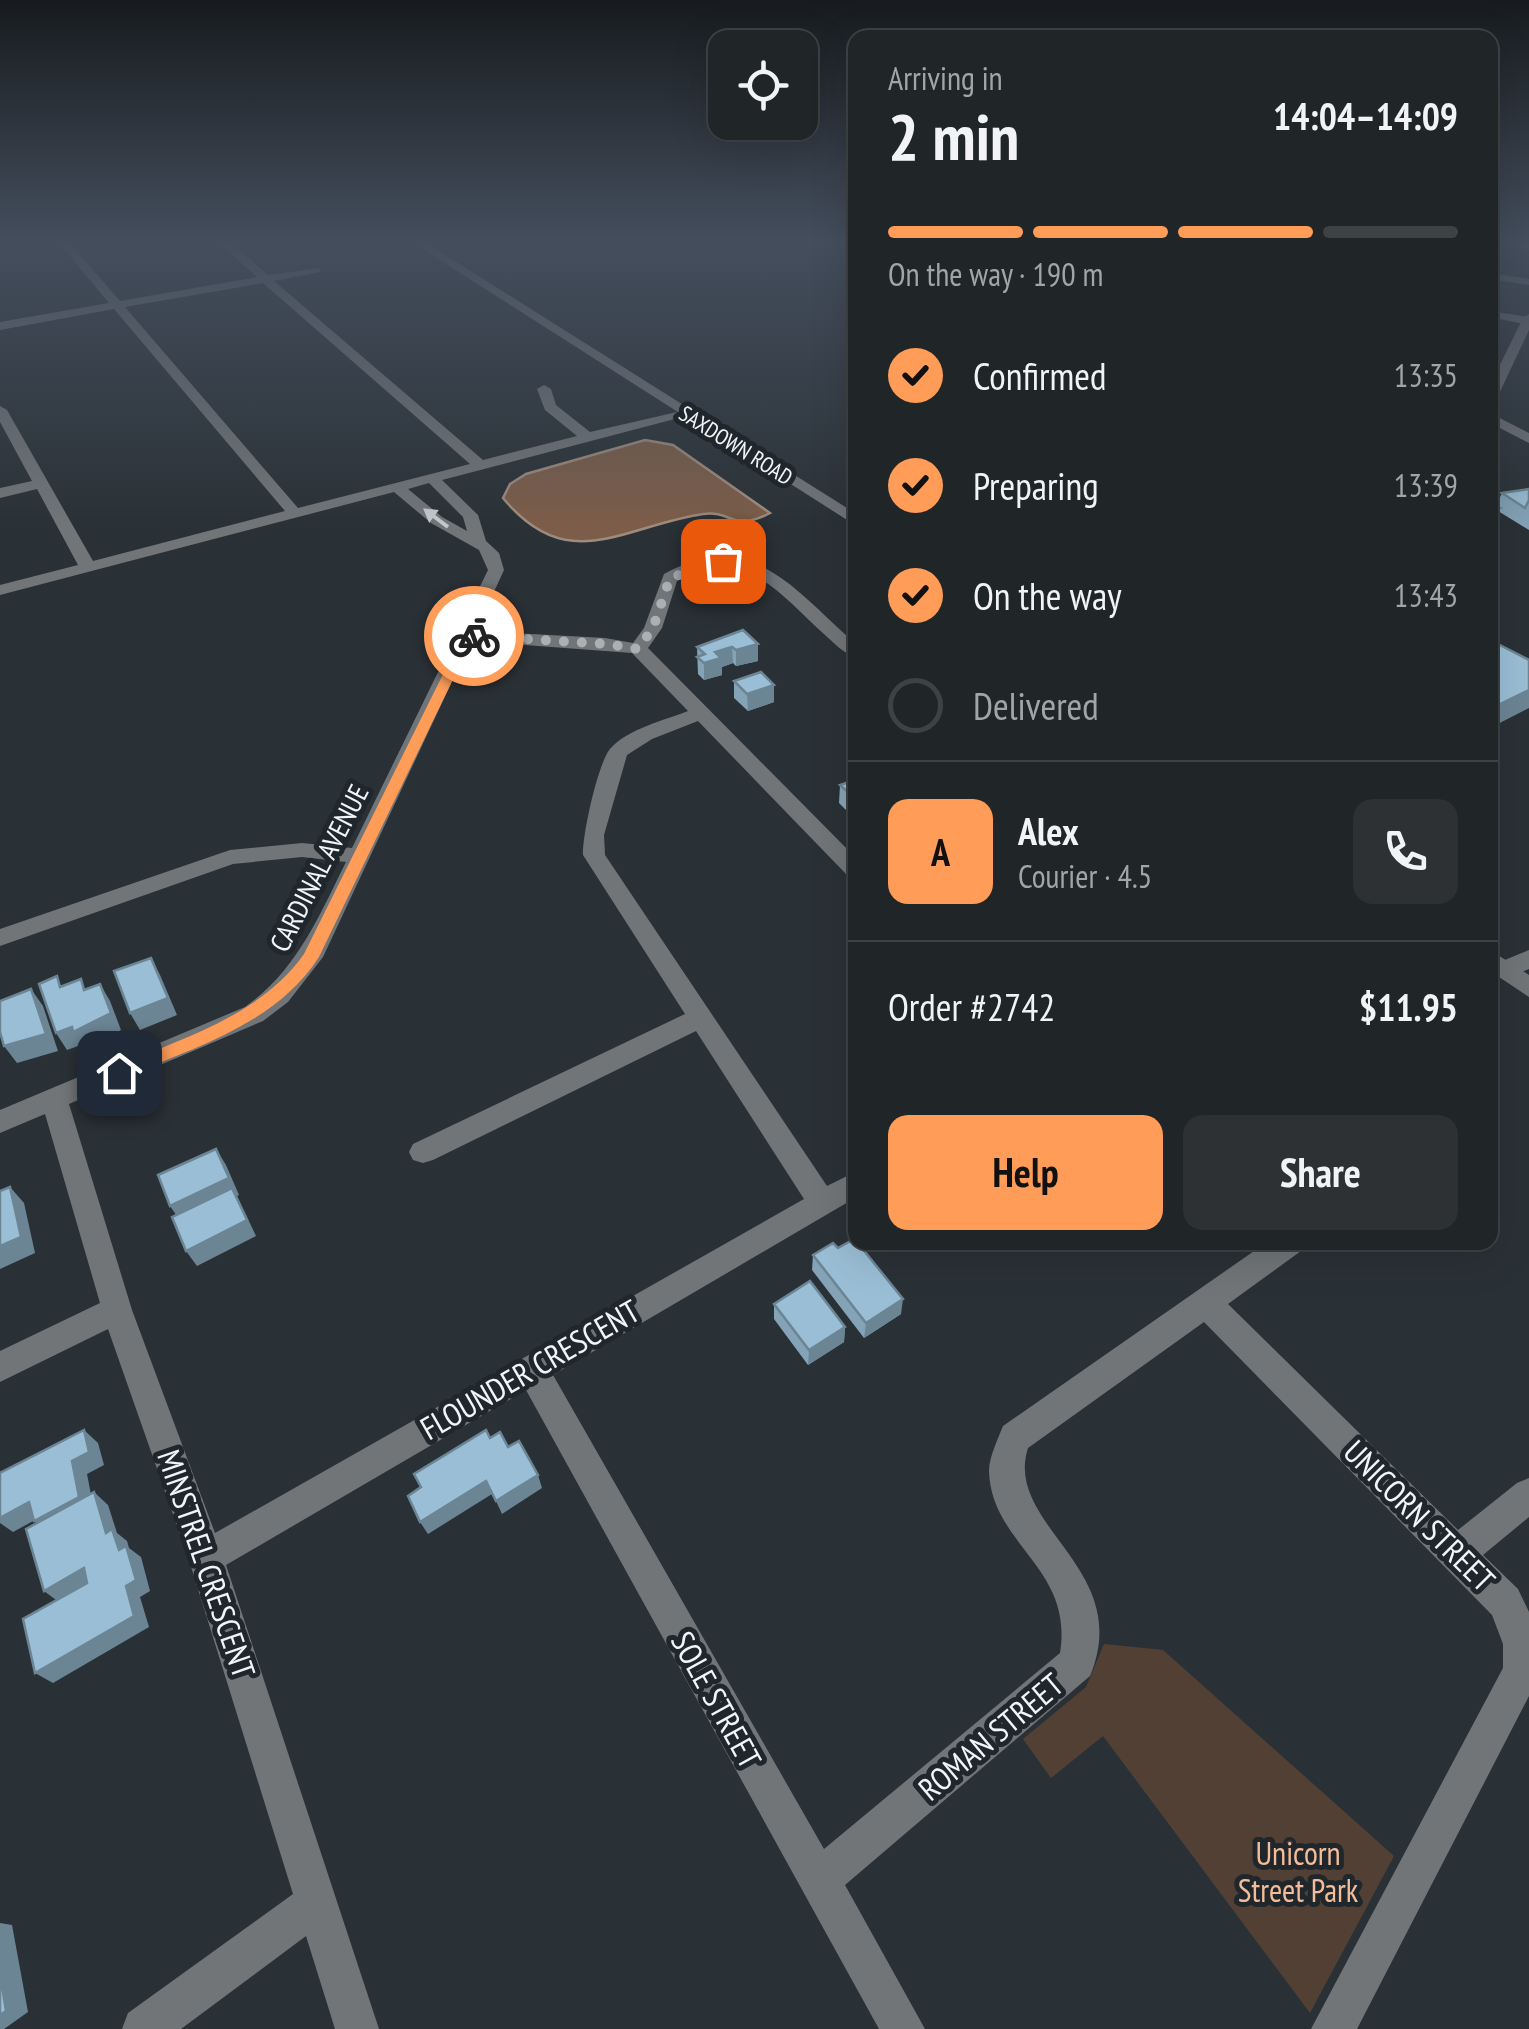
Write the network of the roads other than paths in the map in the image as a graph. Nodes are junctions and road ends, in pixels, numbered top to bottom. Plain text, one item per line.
1 (142, 336) edge
2 (331, 336) edge
3 (564, 336) edge
4 (1522, 346) edge
5 (1498, 368) edge
6 (1505, 369) junction
7 (1498, 383) edge
8 (544, 389) dead end
9 (685, 412) junction
10 (2, 418) edge
11 (1498, 422) edge
12 (583, 434) junction
13 (1529, 439) edge
14 (481, 466) junction
15 (432, 478) junction
16 (38, 484) junction
17 (397, 487) junction
18 (0, 493) edge
19 (295, 514) junction
20 (848, 516) edge
21 (479, 543) junction
22 (88, 567) junction
23 (0, 590) edge
24 (468, 636) junction
25 (848, 646) edge
26 (638, 649) junction
27 (703, 712) junction
28 (848, 855) edge
29 (361, 856) junction
30 (0, 938) edge
31 (1529, 959) edge
32 (1498, 964) edge
33 (1498, 965) edge
34 (1529, 988) edge
35 (702, 1018) junction
36 (54, 1099) junction
37 (0, 1122) edge
38 (423, 1152) dead end
39 (848, 1188) edge
40 (822, 1202) junction
41 (1280, 1250) edge
42 (1207, 1304) junction
43 (117, 1310) junction
44 (0, 1367) edge
45 (532, 1369) junction
46 (1529, 1496) edge
47 (1458, 1553) junction
48 (206, 1557) junction
49 (818, 1881) junction
50 (316, 1903) junction
51 (144, 2029) edge
52 (357, 2029) edge
53 (903, 2029) edge
54 (1332, 2029) edge

1 - 19 street
2 - 14 street
3 - 9 street, SAXDOWN ROAD
4 - 6 street
5 - 6 street
6 - 7 street
8 - 12 street
9 - 12 street
9 - 20 street, SAXDOWN ROAD
10 - 16 street
11 - 13 street
12 - 14 street
14 - 15 street
15 - 17 street
15 - 21 street, CARDINAL AVENUE
16 - 18 street
16 - 22 street
17 - 19 street
21 -> 17 street
19 - 22 street
21 - 24 street, CARDINAL AVENUE
22 - 23 street
24 - 26 street
24 - 29 street, CARDINAL AVENUE
25 - 26 street
26 - 27 street
27 - 28 street
27 - 35 street
29 - 30 street
29 - 36 street, CARDINAL AVENUE
31 - 32 street
33 - 34 street
35 - 38 street
35 - 40 street
36 - 37 street, CARDINAL AVENUE
36 - 43 street, MINSTREL CRESCENT
39 - 40 street, FLOUNDER CRESCENT
40 - 45 street, FLOUNDER CRESCENT
41 - 42 street, ROMAN STREET
42 - 47 street, UNICORN STREET
42 - 49 street, ROMAN STREET
43 - 44 street
43 - 48 street, MINSTREL CRESCENT
45 - 48 street, FLOUNDER CRESCENT
45 - 49 street, SOLE STREET
46 - 47 street
47 - 54 street, UNICORN STREET
48 - 50 street, MINSTREL CRESCENT
49 - 53 street, SOLE STREET
50 - 51 street
50 - 52 street, MINSTREL CRESCENT

